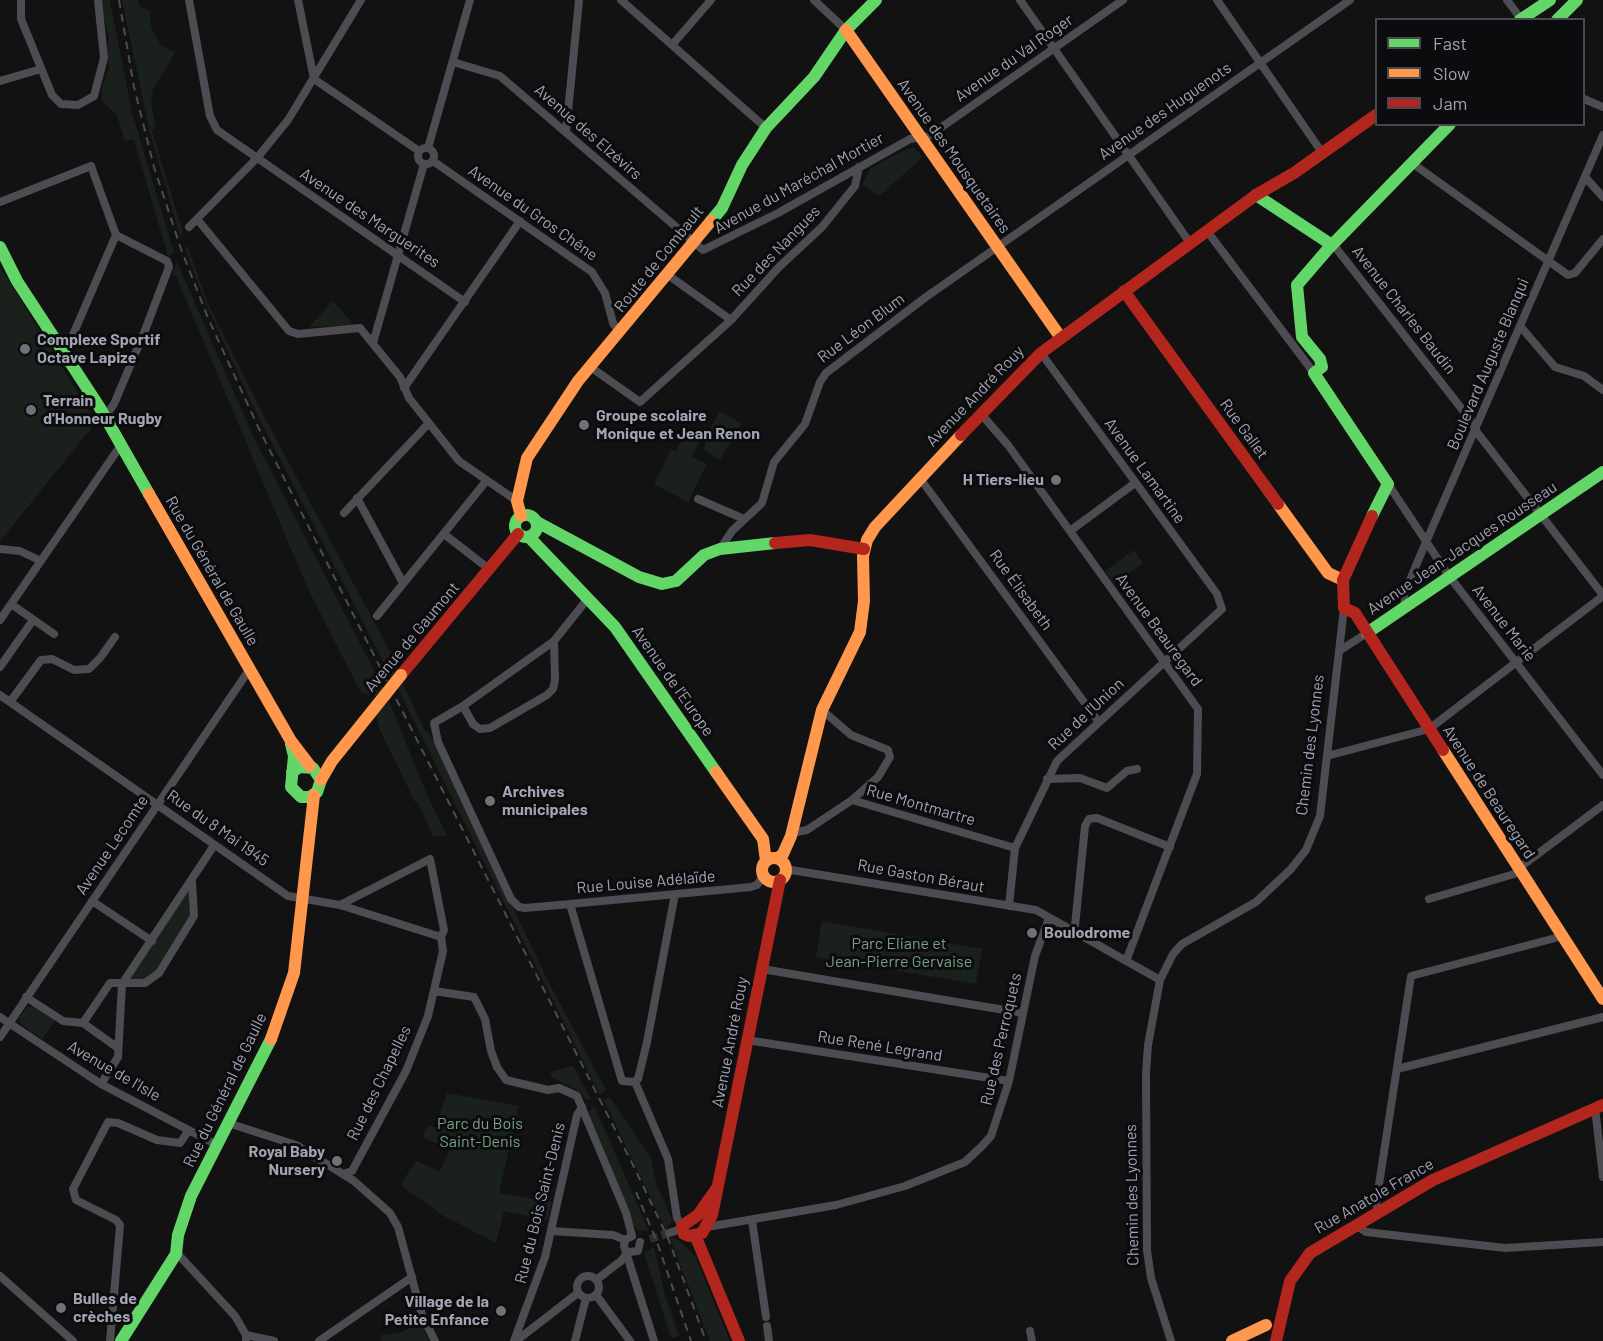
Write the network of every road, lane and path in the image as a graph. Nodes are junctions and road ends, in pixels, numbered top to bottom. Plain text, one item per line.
1 (21, 0) edge
2 (98, 0) edge
3 (189, 0) edge
4 (298, 0) edge
5 (361, 0) edge
6 (470, 0) edge
7 (579, 0) edge
8 (621, 0) edge
9 (711, 0) edge
10 (814, 0) edge
11 (876, 0) edge
12 (1020, 0) edge
13 (1123, 0) edge
14 (1217, 0) edge
15 (1350, 0) edge
16 (1507, 0) edge
17 (1550, 0) edge
18 (1577, 0) edge
19 (1519, 18) edge
20 (1522, 18) edge
21 (1559, 18) edge
22 (846, 30) junction
23 (672, 45) junction
24 (1054, 49) junction
25 (453, 62) junction
26 (1260, 63) junction
27 (41, 69) junction
28 (314, 79) junction
29 (0, 81) edge
30 (1585, 99) edge
31 (1603, 107) edge
32 (1375, 116) edge
33 (763, 124) junction
34 (1448, 126) edge
35 (566, 132) junction
36 (1603, 135) edge
37 (920, 136) junction
38 (428, 148) junction
39 (419, 151) junction
40 (1323, 154) junction
41 (1129, 156) junction
42 (257, 158) junction
43 (433, 161) junction
44 (1412, 163) junction
45 (424, 164) junction
46 (858, 167) junction
47 (1585, 177) junction
48 (1256, 195) junction
49 (1603, 197) edge
50 (0, 202) edge
51 (197, 219) junction
52 (520, 221) junction
53 (189, 227) dead end
54 (1208, 231) junction
55 (116, 235) junction
56 (1603, 239) edge
57 (1190, 243) junction
58 (694, 244) junction
59 (1332, 245) junction
60 (0, 247) edge
61 (998, 247) junction
62 (397, 254) junction
63 (1548, 262) junction
64 (668, 275) junction
65 (1124, 291) junction
66 (465, 302) junction
67 (731, 320) junction
68 (1520, 326) junction
69 (619, 332) junction
70 (1060, 338) junction
71 (373, 343) junction
72 (61, 349) junction
73 (1041, 354) junction
74 (589, 366) junction
75 (1314, 373) junction
76 (404, 388) junction
77 (1603, 390) edge
78 (981, 414) junction
79 (105, 417) junction
80 (429, 423) junction
81 (1476, 431) junction
82 (121, 445) junction
83 (1603, 472) edge
84 (919, 477) junction
85 (487, 480) junction
86 (1135, 483) junction
87 (1388, 484) junction
88 (357, 498) junction
89 (698, 500) dead end
90 (518, 501) junction
91 (344, 513) dead end
92 (1542, 514) junction
93 (521, 516) junction
94 (744, 519) junction
95 (537, 522) junction
96 (1070, 531) junction
97 (444, 534) junction
98 (523, 536) junction
99 (1426, 542) junction
100 (0, 549) edge
101 (720, 549) junction
102 (864, 549) junction
103 (41, 561) junction
104 (489, 569) junction
105 (1449, 576) junction
106 (1343, 580) junction
107 (403, 583) junction
108 (1603, 595) edge
109 (589, 597) junction
110 (11, 604) junction
111 (1405, 605) junction
112 (1344, 608) junction
113 (1222, 609) joint
114 (377, 616) dead end
115 (0, 620) edge
116 (33, 620) junction
117 (1367, 633) junction
118 (54, 634) dead end
119 (114, 637) dead end
120 (554, 640) junction
121 (1339, 648) junction
122 (1165, 662) junction
123 (1515, 662) junction
124 (0, 667) edge
125 (249, 670) junction
126 (0, 695) edge
127 (10, 702) junction
128 (463, 706) junction
129 (822, 710) junction
130 (1098, 721) junction
131 (1429, 729) junction
132 (291, 741) junction
133 (1327, 756) junction
134 (332, 761) junction
135 (312, 767) junction
136 (1137, 769) dead end
137 (292, 772) junction
138 (1603, 775) edge
139 (1047, 778) junction
140 (321, 780) junction
141 (297, 795) junction
142 (314, 795) junction
143 (852, 800) junction
144 (158, 804) junction
145 (1603, 805) edge
146 (309, 827) junction
147 (791, 835) junction
148 (213, 847) dead end
149 (1170, 847) junction
150 (1015, 848) junction
151 (775, 870) junction
152 (1520, 870) junction
153 (192, 881) junction
154 (675, 894) junction
155 (1430, 899) dead end
156 (302, 900) junction
157 (92, 901) junction
158 (570, 904) junction
159 (340, 905) junction
160 (1009, 906) junction
161 (1049, 918) junction
162 (1072, 931) junction
163 (1563, 936) junction
164 (441, 937) junction
165 (152, 941) junction
166 (1126, 961) junction
167 (762, 969) junction
168 (1160, 980) junction
169 (122, 984) junction
170 (434, 991) junction
171 (26, 997) junction
172 (1603, 999) edge
173 (1022, 1013) junction
174 (0, 1017) edge
175 (1603, 1017) edge
176 (9, 1023) junction
177 (83, 1023) junction
178 (0, 1037) edge
179 (747, 1040) junction
180 (118, 1048) junction
181 (1397, 1069) junction
182 (1009, 1081) junction
183 (635, 1082) junction
184 (102, 1084) junction
185 (582, 1107) junction
186 (1599, 1107) edge
187 (228, 1123) junction
188 (189, 1130) junction
189 (217, 1145) junction
190 (352, 1171) junction
191 (343, 1174) junction
192 (1603, 1177) edge
193 (354, 1181) junction
194 (1378, 1211) junction
195 (752, 1220) junction
196 (704, 1222) junction
197 (1356, 1225) junction
198 (677, 1229) junction
199 (551, 1231) junction
200 (695, 1235) junction
201 (629, 1238) junction
202 (650, 1239) tunnel mouth
203 (640, 1242) junction
204 (1603, 1242) edge
205 (176, 1252) junction
206 (628, 1252) junction
207 (0, 1276) edge
208 (412, 1277) junction
209 (596, 1280) junction
210 (582, 1295) junction
211 (596, 1295) junction
212 (1280, 1315) junction
213 (766, 1317) dead end
214 (1266, 1325) junction
215 (112, 1326) junction
216 (767, 1326) dead end
217 (1030, 1330) dead end
218 (124, 1337) edge
219 (1276, 1337) edge
220 (246, 1338) edge
221 (73, 1341) edge
222 (110, 1341) edge
223 (274, 1341) edge
224 (319, 1341) edge
225 (435, 1341) edge
226 (515, 1341) edge
227 (575, 1341) edge
228 (630, 1341) edge
229 (654, 1341) edge
230 (739, 1341) edge
231 (769, 1341) edge
232 (1032, 1341) edge
233 (1172, 1341) edge
234 (1232, 1341) edge

1 - 27 street
2 - 27 street
3 - 42 street, Avenue des Marguerites
4 - 28 street
5 - 28 street
6 - 25 street
7 - 35 street
8 - 23 street
9 - 23 street
10 - 22 street, Avenue des Mousquetaires
11 - 22 street, Route de Combault
12 - 24 street
13 - 24 street, Avenue du Val Roger
14 - 26 street
15 - 26 street, Avenue des Huguenots
16 - 19 street
17 - 20 street
18 - 21 street
22 - 33 street, Route de Combault
22 - 37 street, Avenue des Mousquetaires
23 - 33 street
24 - 37 street, Avenue du Val Roger
24 - 41 street
25 - 35 street, Avenue des Elzévirs
25 - 38 street
26 - 40 street
26 - 41 street, Avenue des Huguenots
27 - 29 street
28 - 39 street
28 - 42 street
30 - 31 street
32 - 40 street, Avenue André Rouy
33 - 58 street, Route de Combault
34 - 44 street
35 - 58 street, Avenue des Elzévirs
36 - 47 street, Boulevard Auguste Blanqui
37 - 46 street, Avenue du Maréchal Mortier
37 - 61 street, Avenue des Mousquetaires
38 - 39 street
38 - 43 street
39 - 45 street
40 - 48 street, Avenue André Rouy
41 - 57 street
41 - 61 street, Avenue des Huguenots
42 - 51 street
42 - 62 street, Avenue des Marguerites
43 - 45 street
43 - 52 street, Avenue du Gros Chêne
44 - 59 street
44 - 63 street
45 - 62 street
46 - 58 street, Avenue du Maréchal Mortier
46 - 67 street, Rue des Nangues
47 - 49 street
47 - 63 street, Boulevard Auguste Blanqui
48 - 54 street, Avenue André Rouy
48 - 59 street
50 - 55 street
51 - 53 street
51 - 71 street
52 - 66 street
52 - 69 street, Avenue du Gros Chêne
54 - 57 street, Avenue André Rouy
54 - 75 street
55 - 72 street
55 - 79 street
56 - 63 street
57 - 65 street, Avenue André Rouy
58 - 64 street, Route de Combault
59 - 75 street
59 - 81 street, Avenue Charles Baudin
60 - 72 street, Rue du Général de Gaulle
61 - 70 street, Avenue des Mousquetaires
61 - 94 street, Rue Léon Blum
62 - 66 street, Avenue des Marguerites
62 - 71 street
63 - 68 street, Boulevard Auguste Blanqui
64 - 67 street, Rue des Nangues
64 - 69 street, Route de Combault
65 - 70 street, Avenue André Rouy
65 - 106 street, Rue Gallet
66 - 76 street
67 - 74 street
68 - 77 street
68 - 81 street, Boulevard Auguste Blanqui
69 - 74 street, Route de Combault
70 - 73 street, Avenue André Rouy
71 - 76 street
72 - 79 street, Rue du Général de Gaulle
73 - 78 street, Avenue André Rouy
73 - 86 street, Avenue Lamartine
74 - 90 street, Route de Combault
75 - 87 street
76 - 80 street
78 - 84 street, Avenue André Rouy
78 - 96 street, Avenue Beauregard
79 - 82 street, Rue du Général de Gaulle
80 - 85 street
80 - 88 street
81 - 92 street, Avenue Charles Baudin
81 - 99 street, Boulevard Auguste Blanqui
82 - 103 street
82 - 125 street, Rue du Général de Gaulle
83 - 92 street, Avenue Jean-Jacques Rousseau
84 - 102 street, Avenue André Rouy
84 - 130 street, Rue Élisabeth
85 - 90 street
85 - 97 street
86 - 96 street
86 - 113 street, Avenue Lamartine
87 - 99 street, Avenue Marie
87 - 106 street, Chemin des Lyonnes
88 - 91 street
88 - 107 street
89 - 94 street
90 - 93 street, Route de Combault
92 - 105 street, Avenue Jean-Jacques Rousseau
92 - 108 street, Avenue Charles Baudin
93 - 95 street
93 - 98 street
94 - 101 street, Rue Léon Blum
95 - 98 street
95 - 101 street
96 - 122 street, Avenue Beauregard
97 - 104 street
97 - 107 street
98 - 104 street, Avenue de Gaumont
98 - 109 street, Avenue de l'Europe
99 - 105 street, Avenue Marie
99 - 111 street, Boulevard Auguste Blanqui
100 - 103 street
101 - 102 street
102 - 129 street, Avenue André Rouy
103 - 110 street
104 - 134 street, Avenue de Gaumont, bridge
105 - 111 street, Avenue Jean-Jacques Rousseau
105 - 123 street, Avenue Marie
106 - 112 street, Chemin des Lyonnes
107 - 114 street
108 - 123 street
109 - 120 street
109 - 151 street, Avenue de l'Europe
110 - 115 street
110 - 116 street
111 - 117 street, Avenue Jean-Jacques Rousseau
112 - 117 street, Avenue de Beauregard
112 - 121 street, Chemin des Lyonnes
113 - 122 street, Rue de l'Union
116 - 118 street
116 - 124 street
117 - 121 street, Avenue Jean-Jacques Rousseau
117 - 131 street, Avenue de Beauregard
119 - 127 street
120 - 128 street
120 - 128 street
121 - 133 street, Chemin des Lyonnes
122 - 130 street, Rue de l'Union
122 - 149 street, Avenue Beauregard
123 - 131 street
123 - 138 street, Avenue Marie
125 - 132 street, Rue du Général de Gaulle
125 - 144 street, Avenue Lecomte
126 - 127 street, Rue du 8 Mai 1945
127 - 144 street, Rue du 8 Mai 1945
128 - 158 street, Rue Louise Adélaïde
129 - 143 street
129 - 147 street, Avenue André Rouy
130 - 139 street, Rue de l'Union
131 - 133 street
131 - 152 street, Avenue de Beauregard
132 - 135 street, Rue du Général de Gaulle
132 - 137 street, Rue du Général de Gaulle
133 - 168 street, Chemin des Lyonnes
134 - 135 street
134 - 140 street, Avenue de Gaumont
135 - 137 street
135 - 140 street
136 - 139 street
137 - 141 street
139 - 150 street, Rue de l'Union
140 - 142 street
141 - 142 street
141 - 146 street, Rue du Général de Gaulle
142 - 146 street, Rue du Général de Gaulle
143 - 147 street, Rue Montmartre
143 - 150 street, Rue Montmartre
144 - 156 street, Rue du 8 Mai 1945
144 - 157 street, Avenue Lecomte
145 - 152 street
146 - 156 street, Rue du Général de Gaulle
147 - 151 street, Avenue André Rouy
148 - 153 street
149 - 162 street
149 - 166 street, Avenue Beauregard
150 - 160 street, Rue de l'Union
151 - 154 street, Rue Louise Adélaïde
151 - 160 street, Rue Gaston Béraut
151 - 167 street, Avenue André Rouy
152 - 155 street
152 - 163 street, Avenue de Beauregard
153 - 165 street
153 - 169 street
154 - 158 street, Rue Louise Adélaïde
154 - 183 street
156 - 159 street
156 - 187 street, Rue du Général de Gaulle
157 - 165 street
157 - 171 street, Avenue Lecomte
158 - 183 street
159 - 164 street
159 - 164 street, Rue des Chapelles
160 - 161 street, Rue Gaston Béraut
161 - 162 street
161 - 173 street, Rue des Perroquets
162 - 166 street
163 - 172 street, Avenue de Beauregard
163 - 181 street
164 - 170 street, Rue des Chapelles
165 - 169 street
166 - 168 street
167 - 173 street
167 - 179 street, Avenue André Rouy
168 - 233 street, Chemin des Lyonnes
169 - 177 street
169 - 180 street
170 - 185 street
170 - 190 street, Rue des Chapelles
171 - 176 street, Avenue Lecomte
171 - 177 street
173 - 182 street, Rue des Perroquets
174 - 176 street, Avenue de l'Isle
175 - 181 street
176 - 178 street, Avenue Lecomte
176 - 184 street, Avenue de l'Isle
177 - 180 street
179 - 182 street, Rue René Legrand
179 - 196 street, Avenue André Rouy
180 - 184 street
181 - 194 street
182 - 195 street, Rue des Perroquets
183 - 198 street
184 - 188 street, Avenue de l'Isle
185 - 199 street, Rue du Bois Saint-Denis
185 - 201 street
186 - 192 street
186 - 194 street, Rue Anatole France
187 - 189 street, Rue du Général de Gaulle
187 - 191 street
188 - 189 street, Avenue de l'Isle
188 - 215 street
189 - 205 street, Rue du Général de Gaulle
190 - 191 street
190 - 193 street
191 - 193 street
193 - 208 street
194 - 197 street, Rue Anatole France
195 - 196 street, Rue des Perroquets
195 - 213 street
196 - 198 street
196 - 200 street
197 - 204 street
197 - 212 street, Rue Anatole France
198 - 200 street
199 - 201 street
199 - 226 street, Rue du Bois Saint-Denis
200 - 230 street
201 - 203 street
201 - 206 street
202 - 203 street
203 - 206 street
205 - 218 street, Rue du Général de Gaulle
205 - 220 street
206 - 209 street
206 - 229 street
207 - 221 street
208 - 224 street
208 - 225 street
209 - 210 street
209 - 211 street
210 - 211 street
210 - 226 street
210 - 227 street
211 - 228 street
212 - 214 street
212 - 219 street, Rue Anatole France
214 - 219 street
214 - 234 street
215 - 218 street
215 - 222 street
216 - 231 street
217 - 232 street
220 - 223 street

